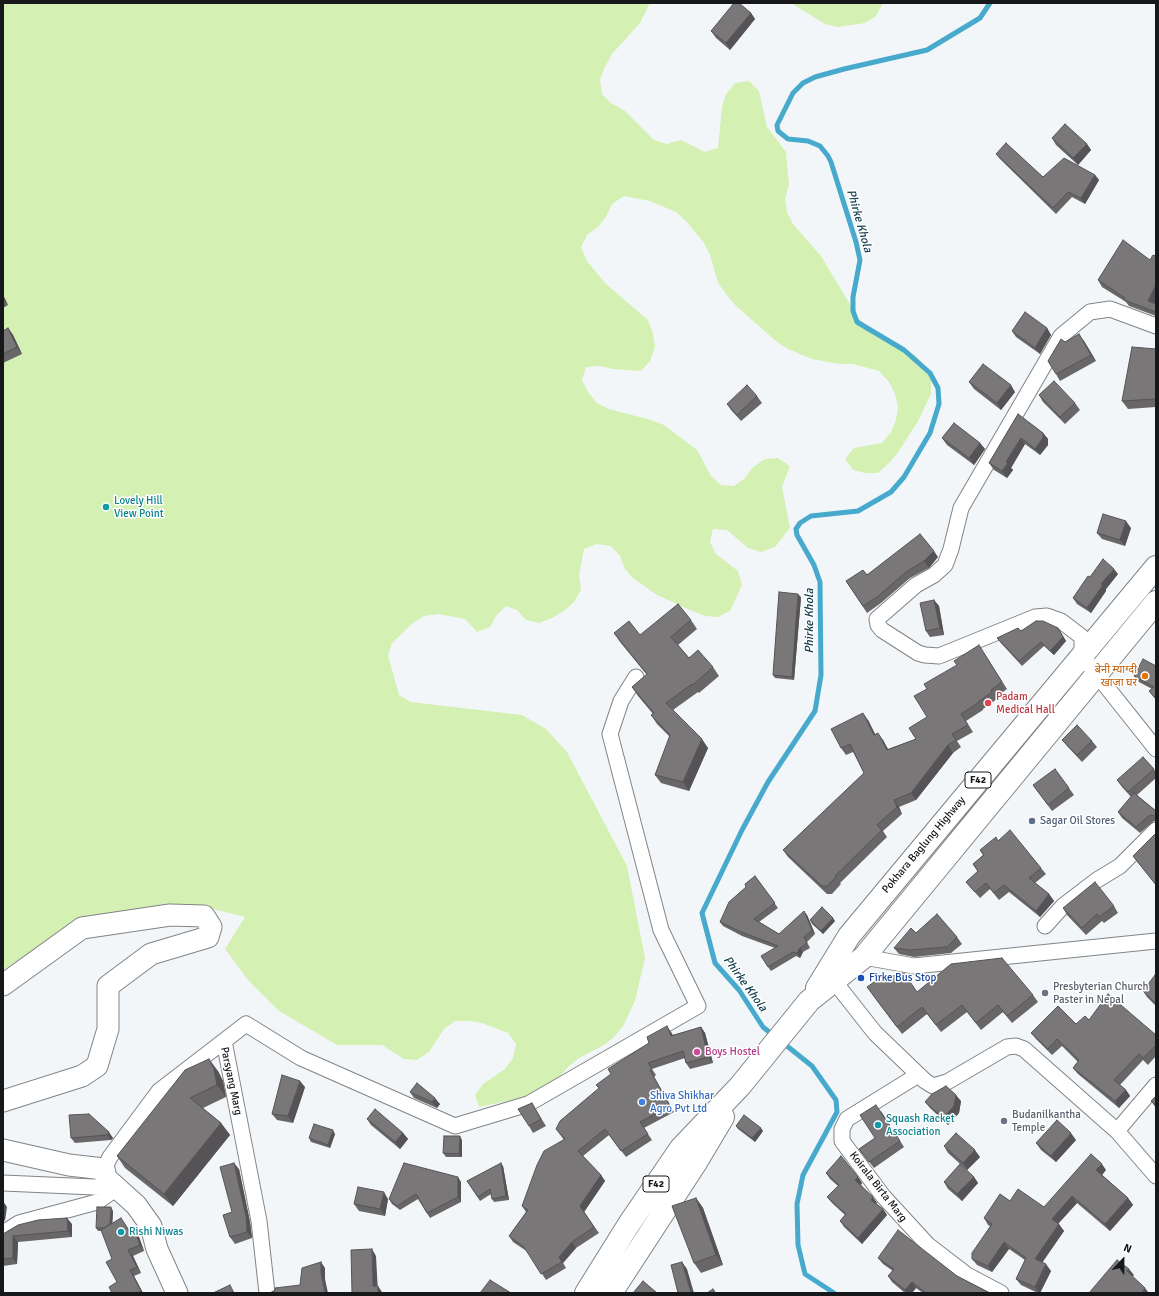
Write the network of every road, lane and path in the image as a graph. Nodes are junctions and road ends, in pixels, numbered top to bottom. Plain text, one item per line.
1 (1156, 326) edge
2 (1156, 567) edge
3 (1156, 602) edge
4 (1082, 656) junction
5 (1097, 674) junction
6 (636, 677) dead end
7 (1156, 749) edge
8 (1156, 830) edge
9 (1046, 926) dead end
10 (1156, 941) edge
11 (864, 957) junction
12 (834, 981) junction
13 (3, 985) edge
14 (809, 1001) junction
15 (224, 1042) junction
16 (918, 1075) junction
17 (1156, 1085) edge
18 (740, 1086) junction
19 (3, 1101) edge
20 (1117, 1131) junction
21 (3, 1150) edge
22 (104, 1169) junction
23 (1156, 1176) edge
24 (3, 1183) edge
25 (117, 1188) junction
26 (3, 1233) edge
27 (177, 1293) edge
28 (267, 1293) edge
29 (586, 1293) edge
30 (611, 1293) edge
31 (1002, 1293) edge

1 - 4 street
2 - 4 highway, Pokhara Baglung Highway / F42
3 - 5 highway, F42
4 - 5 street
4 - 14 highway, Pokhara Baglung Highway / F42
5 - 7 street
5 - 11 highway, F42
6 - 15 street
8 - 9 street
10 - 11 street
11 - 12 highway, F42
12 - 14 highway, F42
12 - 16 street
13 - 19 street
14 - 18 highway, F42
15 - 22 street, Parsyang Marg
15 - 28 street, Parsyang Marg
16 - 20 street
16 - 31 street, Koirala Birta Marg
17 - 20 street
18 - 29 highway, F42
18 - 30 highway, F42
20 - 23 street
21 - 22 street
22 - 25 street
24 - 25 street
25 - 26 street
25 - 27 street

